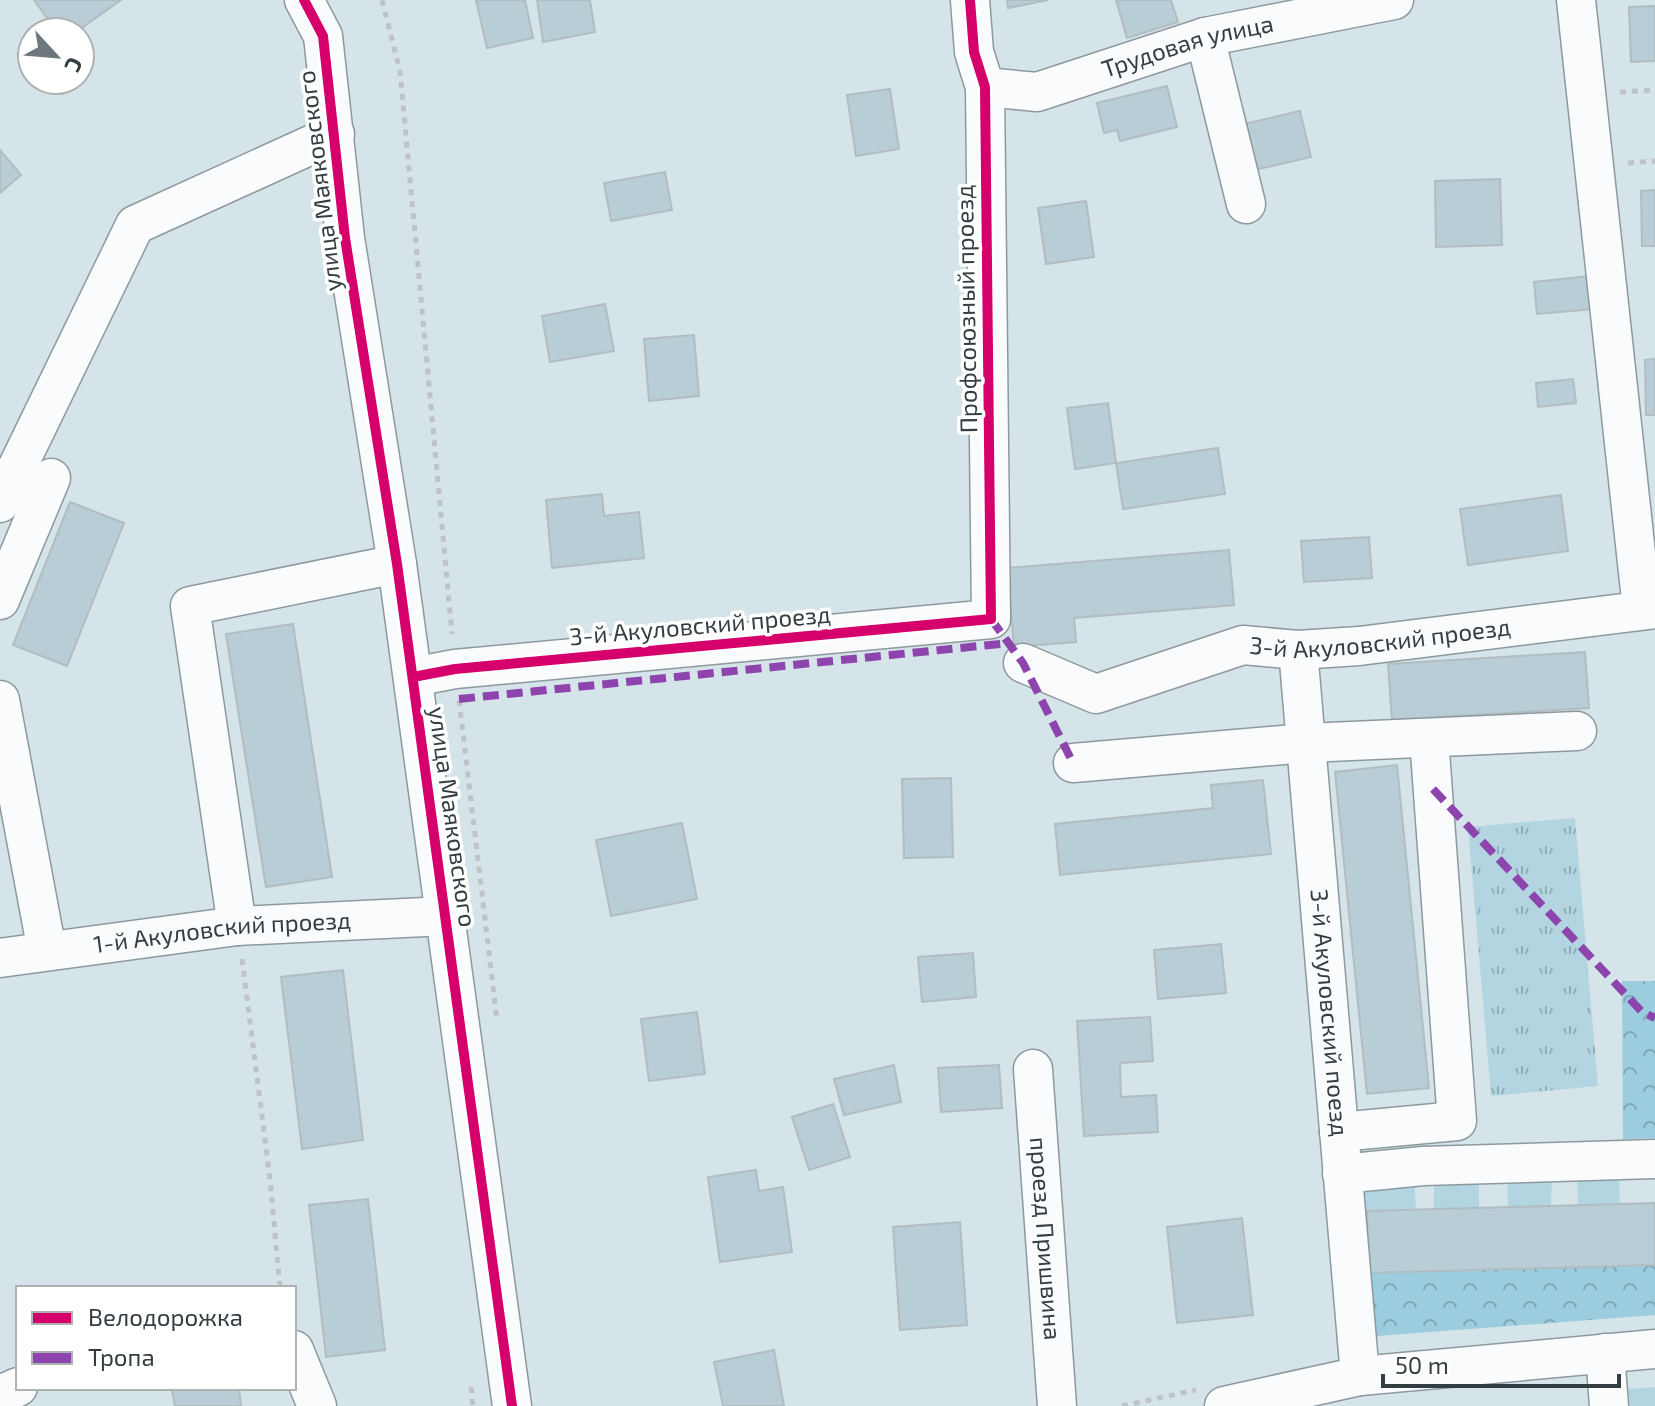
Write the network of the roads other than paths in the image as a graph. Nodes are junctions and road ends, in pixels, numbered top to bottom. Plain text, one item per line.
1 (304, 0) edge
2 (970, 0) edge
3 (1394, 0) edge
4 (1576, 0) edge
5 (1205, 37) junction
6 (985, 87) junction
7 (335, 134) junction
8 (1246, 204) dead end
9 (51, 478) dead end
10 (0, 503) edge
11 (397, 564) junction
12 (0, 600) edge
13 (1648, 609) edge
14 (991, 619) joint
15 (1298, 650) junction
16 (1023, 663) dead end
17 (413, 677) junction
18 (0, 700) edge
19 (1577, 731) dead end
20 (1429, 738) junction
21 (1306, 743) junction
22 (1073, 763) dead end
23 (446, 916) junction
24 (237, 926) junction
25 (47, 951) junction
26 (0, 958) edge
27 (1033, 1069) dead end
28 (1339, 1132) junction
29 (1655, 1159) edge
30 (1342, 1174) junction
31 (1655, 1349) edge
32 (1605, 1353) junction
33 (296, 1355) edge
34 (1360, 1376) junction
35 (317, 1406) edge
36 (512, 1406) edge
37 (1057, 1406) edge
38 (1224, 1406) edge
39 (1609, 1406) edge

1 - 7 street, улица Маяковского
2 - 6 street, Профсоюзный проезд
3 - 5 street, Трудовая улица
4 - 13 street
5 - 6 street, Трудовая улица
5 - 8 street
6 - 14 street, Профсоюзный проезд
7 - 10 street
7 - 11 street, улица Маяковского
9 - 12 street
11 - 17 street, улица Маяковского
11 - 24 street
13 - 15 street, 3-й Акуловский проезд
14 - 17 street, 3-й Акуловский проезд
15 - 16 street, 3-й Акуловский проезд
15 - 21 street, 3-й Акуловский поезд
17 - 23 street, улица Маяковского
18 - 25 street
19 - 20 street
20 - 21 street
20 - 28 street
21 - 22 street
21 - 28 street, 3-й Акуловский поезд
23 - 24 street, 1-й Акуловский проезд
23 - 36 street, улица Маяковского
24 - 25 street, 1-й Акуловский проезд
25 - 26 street, 1-й Акуловский проезд
27 - 37 street, проезд Пришвина
28 - 30 street, 3-й Акуловский поезд
29 - 30 street
30 - 34 street, 3-й Акуловский поезд
31 - 32 street
32 - 34 street
32 - 39 street
33 - 35 street
34 - 38 street

